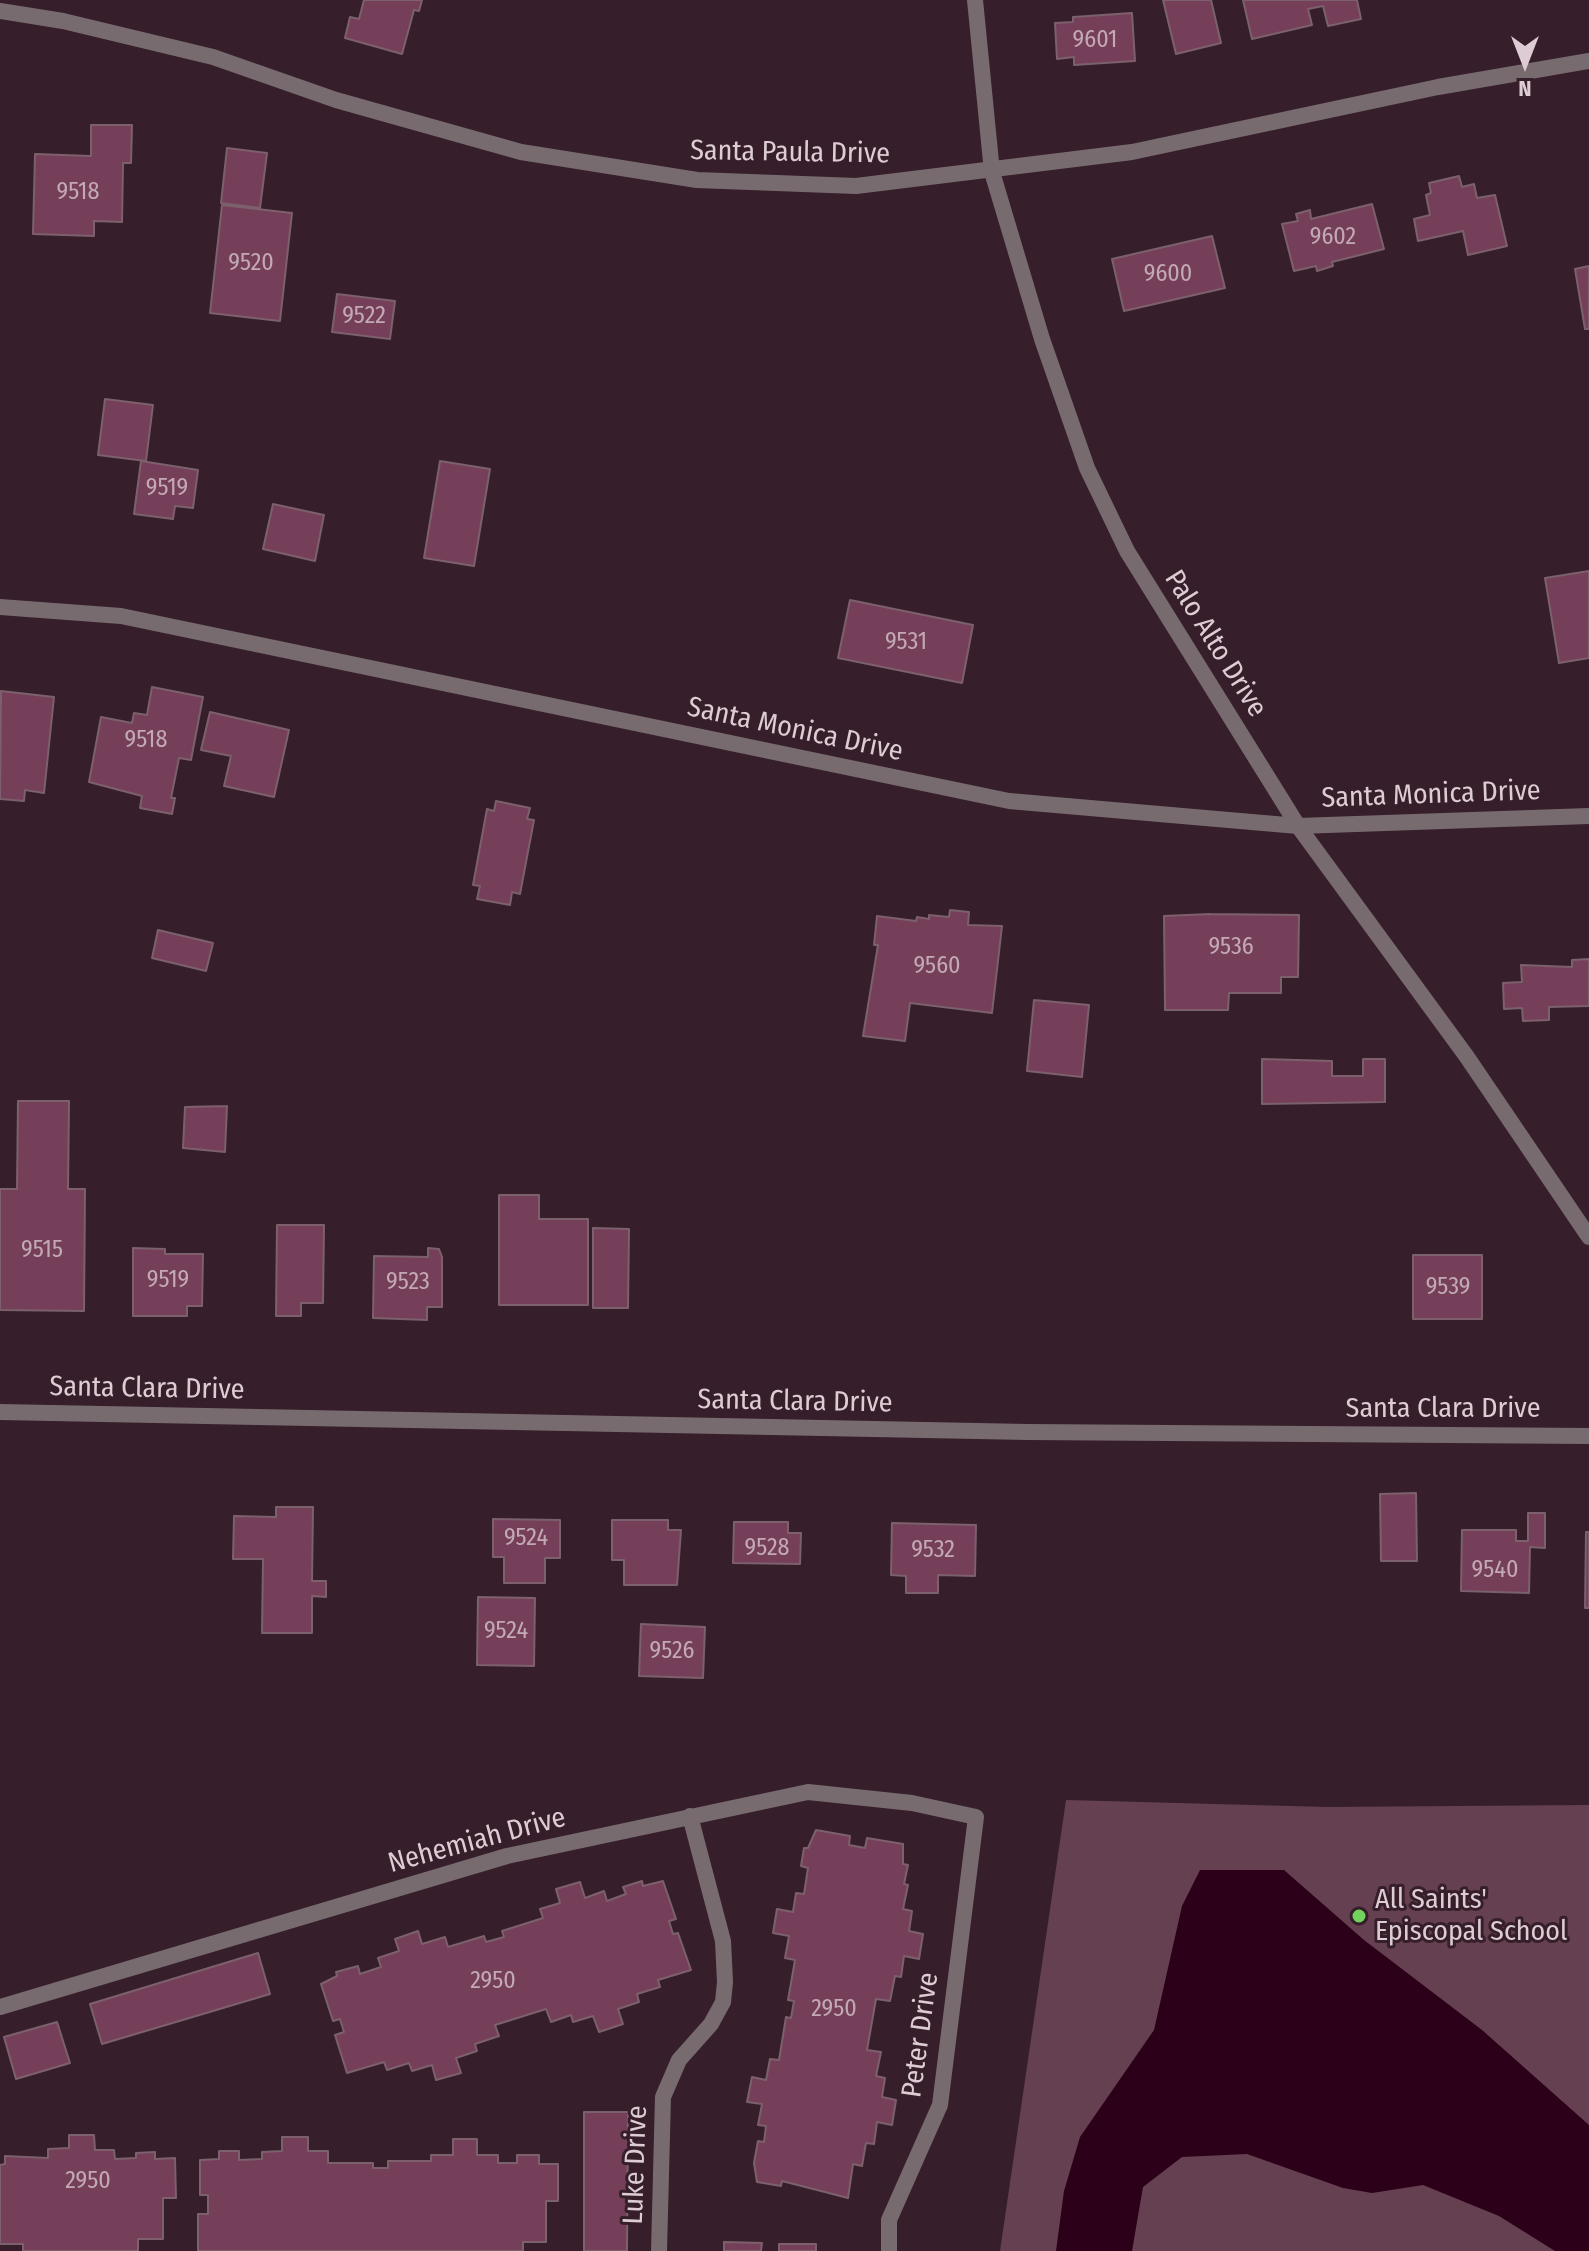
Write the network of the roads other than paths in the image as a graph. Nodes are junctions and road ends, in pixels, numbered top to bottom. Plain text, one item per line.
1 (975, 0) edge
2 (0, 11) edge
3 (1589, 61) edge
4 (992, 172) junction
5 (0, 607) edge
6 (1589, 816) edge
7 (1298, 826) junction
8 (1589, 1237) edge
9 (0, 1412) edge
10 (1589, 1436) edge
11 (690, 1816) junction
12 (976, 1817) joint
13 (0, 2007) edge
14 (659, 2251) edge
15 (889, 2251) edge

1 - 4 street, Palo Alto Drive
2 - 4 street, Santa Paula Drive
3 - 4 street, Santa Paula Drive
4 - 7 street, Palo Alto Drive
5 - 7 street, Santa Monica Drive
6 - 7 street, Santa Monica Drive
7 - 8 street, Palo Alto Drive
9 - 10 street, Santa Clara Drive
11 - 12 street, Nehemiah Drive
11 - 13 street, Nehemiah Drive
11 - 14 street, Luke Drive
12 - 15 street, Peter Drive

